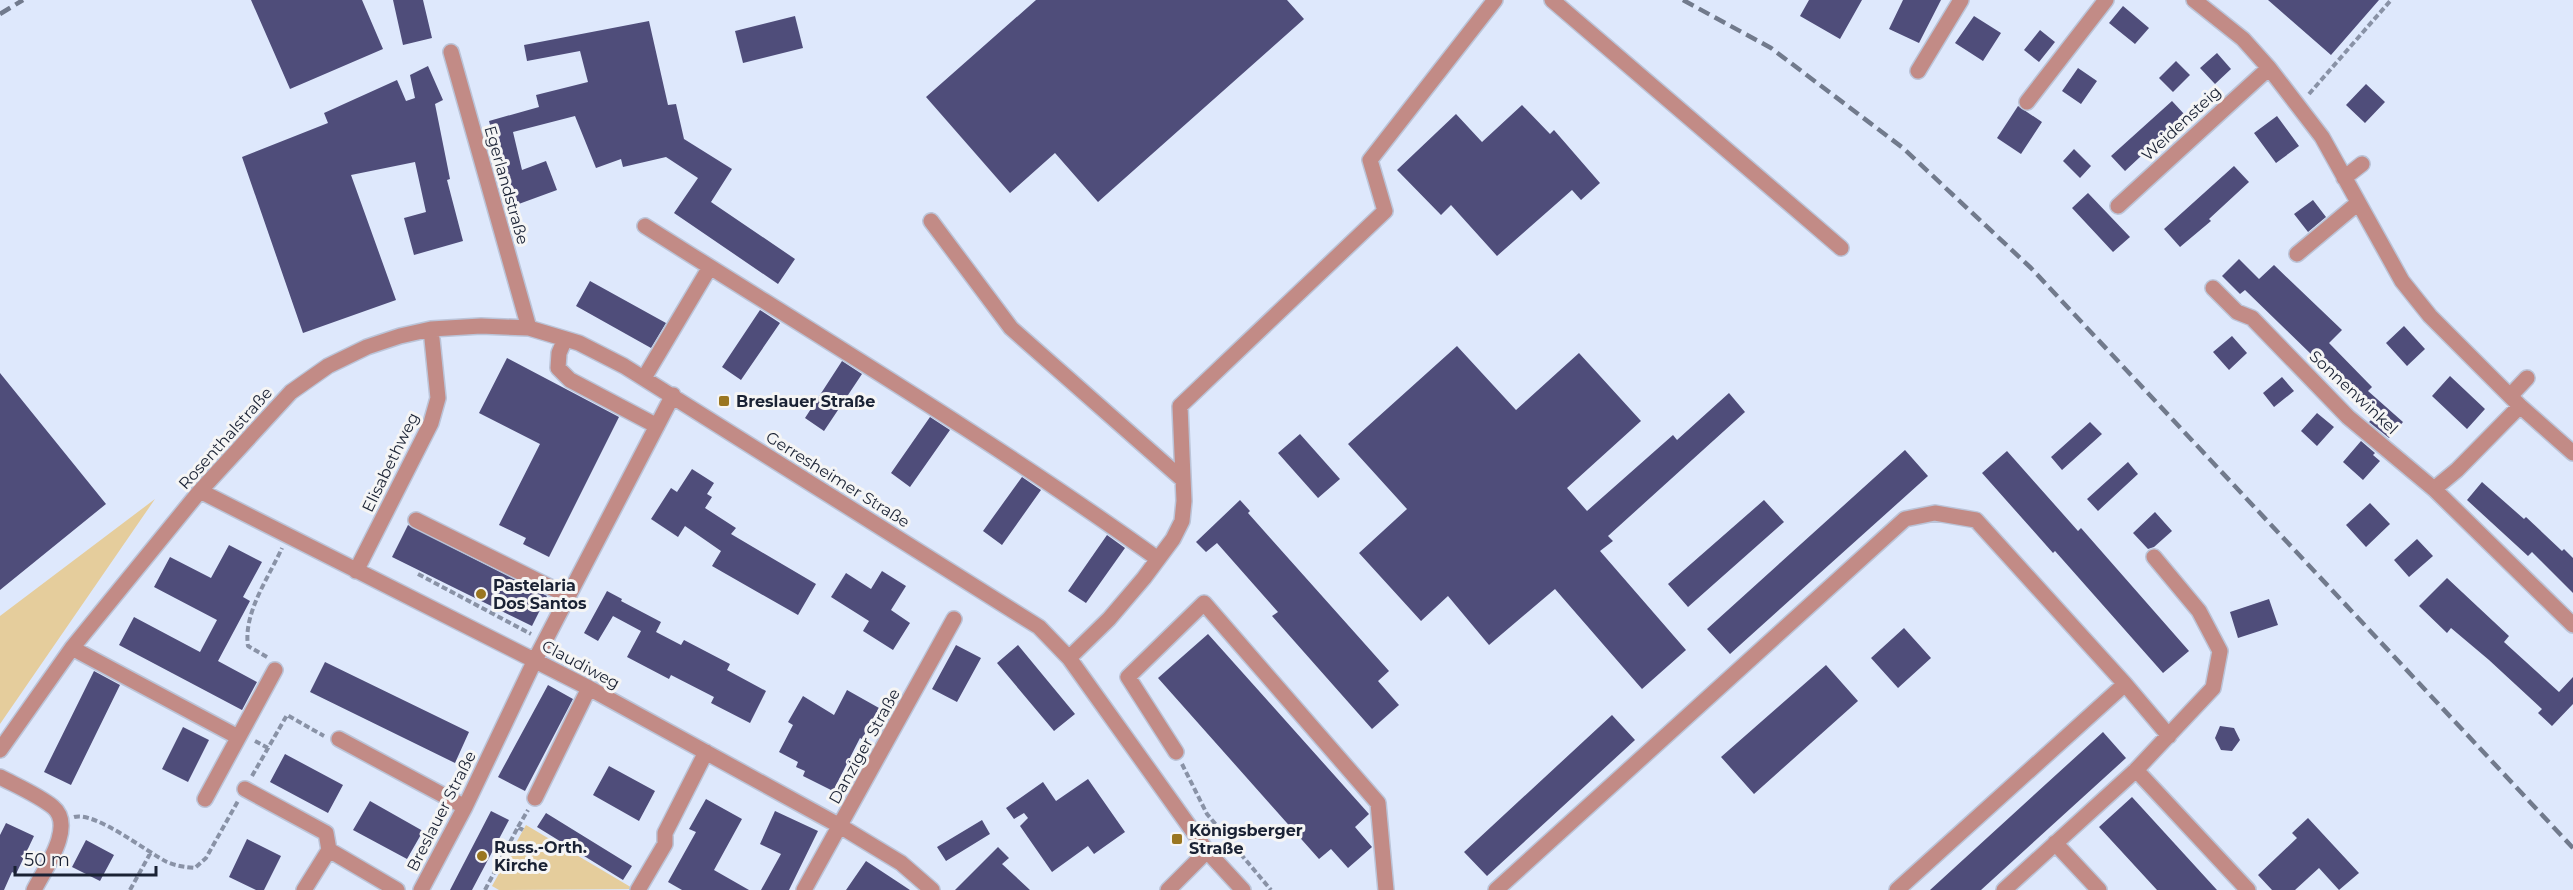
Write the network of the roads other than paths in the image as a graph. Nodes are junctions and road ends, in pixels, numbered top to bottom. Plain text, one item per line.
1 (1496, 0) edge
2 (1552, 0) edge
3 (1960, 0) edge
4 (2106, 0) edge
5 (2194, 0) edge
6 (451, 52) dead end
7 (2269, 68) junction
8 (1918, 71) dead end
9 (2027, 102) dead end
10 (2362, 164) dead end
11 (2344, 178) junction
12 (2118, 206) dead end
13 (2360, 206) junction
14 (931, 221) dead end
15 (645, 226) dead end
16 (1841, 248) dead end
17 (2297, 254) dead end
18 (710, 267) junction
19 (2213, 288) dead end
20 (529, 328) junction
21 (431, 329) junction
22 (572, 341) junction
23 (644, 378) junction
24 (2526, 378) dead end
25 (673, 395) junction
26 (2515, 401) junction
27 (657, 426) junction
28 (2573, 453) edge
29 (1182, 479) junction
30 (2434, 489) junction
31 (200, 491) junction
32 (416, 520) dead end
33 (2154, 557) dead end
34 (1158, 559) junction
35 (356, 571) junction
36 (568, 596) junction
37 (954, 619) dead end
38 (2573, 625) edge
39 (72, 648) junction
40 (1069, 658) junction
41 (535, 660) junction
42 (275, 670) road end
43 (2125, 684) junction
44 (589, 688) junction
45 (2169, 736) junction
46 (238, 737) junction
47 (339, 739) dead end
48 (0, 750) edge
49 (706, 752) junction
50 (1176, 752) road end
51 (2136, 770) junction
52 (0, 777) edge
53 (245, 789) dead end
54 (536, 798) dead end
55 (205, 799) dead end
56 (465, 807) junction
57 (840, 826) junction
58 (2055, 843) junction
59 (328, 850) junction
60 (1207, 851) junction
61 (34, 890) edge
62 (304, 890) edge
63 (397, 890) edge
64 (421, 890) edge
65 (638, 890) edge
66 (804, 890) edge
67 (932, 890) edge
68 (1168, 890) edge
69 (1243, 890) edge
70 (1386, 890) edge
71 (1496, 890) edge
72 (1897, 890) edge
73 (2004, 890) edge
74 (2099, 890) edge
75 (2248, 890) edge

1 - 29 street
2 - 16 street
3 - 8 street
4 - 9 street
5 - 7 street
6 - 20 street, Egerlandstraße
7 - 11 street
7 - 12 street, Weidensteig
10 - 11 street
11 - 13 street
13 - 17 street
13 - 26 street
14 - 29 street
15 - 18 street
18 - 23 street
18 - 34 street
19 - 30 street, Sonnenwinkel
20 - 21 street, Rosenthalstraße
20 - 22 street, Rosenthalstraße
21 - 31 street, Rosenthalstraße
21 - 35 street, Elisabethweg
22 - 23 street, Gerresheimer Straße
22 - 27 street
23 - 25 street, Gerresheimer Straße
24 - 26 street
25 - 27 street, Breslauer Straße
25 - 40 street, Gerresheimer Straße
26 - 28 street
26 - 30 street
27 - 36 street, Breslauer Straße
29 - 34 street
30 - 38 street, Sonnenwinkel
31 - 35 street, Claudiweg
31 - 39 street, Rosenthalstraße
32 - 36 street
33 - 45 street
34 - 40 street
35 - 41 street, Claudiweg
36 - 41 street, Breslauer Straße
37 - 57 street, Danziger Straße
39 - 46 street
39 - 48 street, Rosenthalstraße
40 - 60 street, Gerresheimer Straße
41 - 44 street, Claudiweg
41 - 56 street, Breslauer Straße
42 - 46 street
43 - 45 street
43 - 71 street
43 - 72 street
44 - 49 street, Claudiweg
44 - 54 street
45 - 51 street
46 - 55 street
47 - 56 street
49 - 57 street, Claudiweg
49 - 65 street
50 - 70 street
51 - 58 street
51 - 75 street
52 - 61 street
53 - 59 street
56 - 64 street, Breslauer Straße
57 - 66 street, Danziger Straße
57 - 67 street, Claudiweg
58 - 73 street
58 - 74 street
59 - 62 street
59 - 63 street
60 - 68 street
60 - 69 street, Gerresheimer Straße

